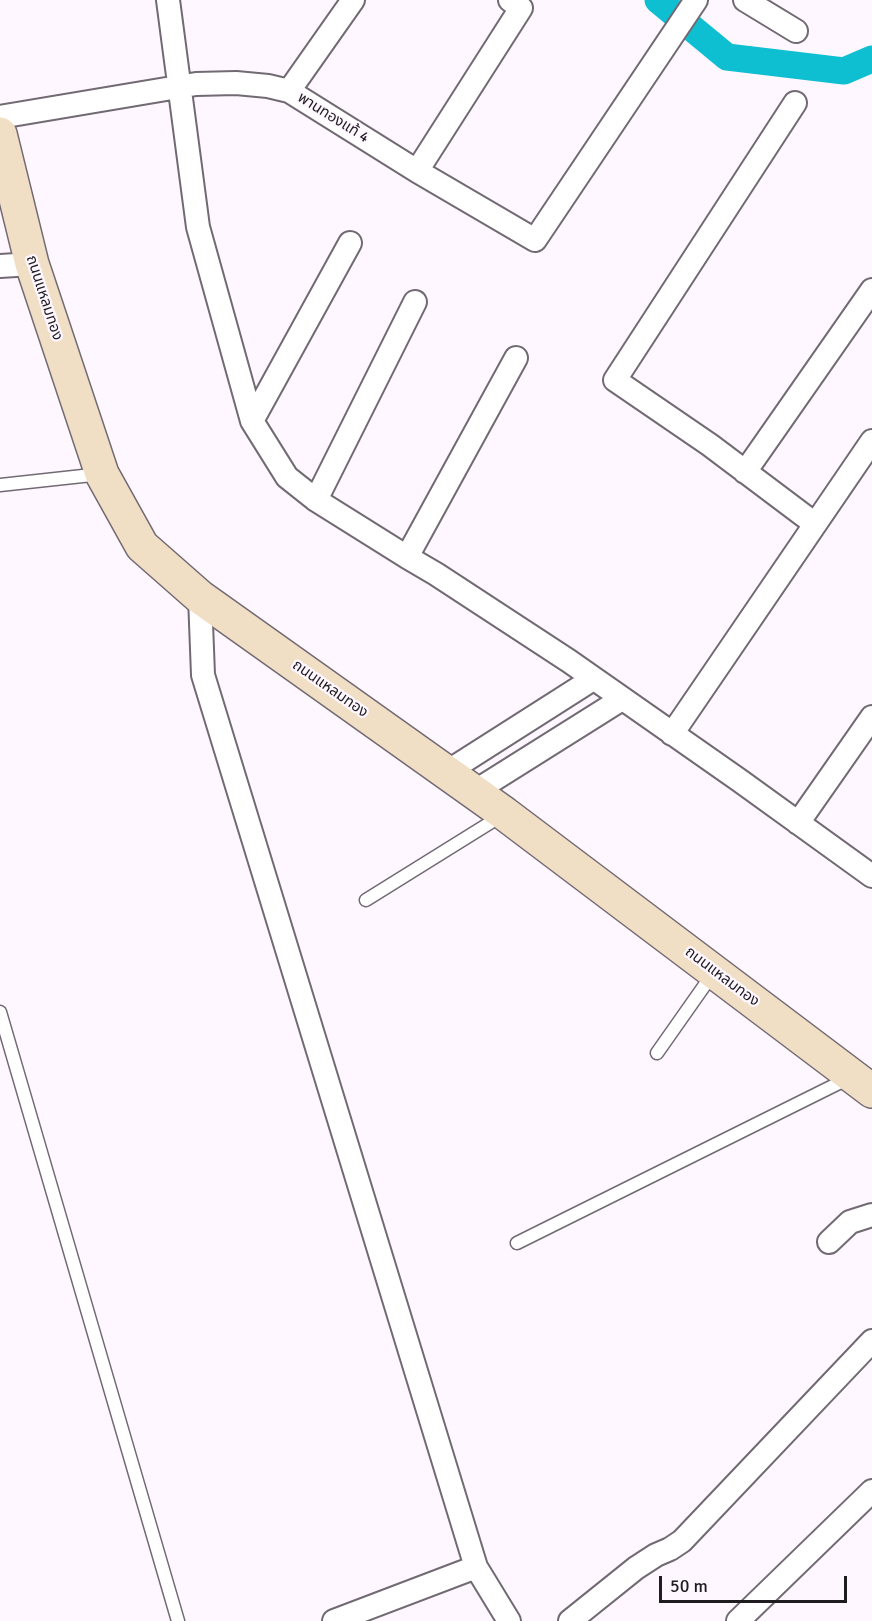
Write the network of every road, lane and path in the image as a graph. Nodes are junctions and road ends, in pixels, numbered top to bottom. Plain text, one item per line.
1 (168, 0) edge
2 (353, 0) edge
3 (510, 0) edge
4 (696, 0) edge
5 (746, 0) edge
6 (796, 32) dead end
7 (179, 88) junction
8 (289, 91) junction
9 (795, 104) dead end
10 (0, 117) edge
11 (0, 134) edge
12 (417, 171) junction
13 (350, 243) dead end
14 (32, 264) junction
15 (0, 266) edge
16 (872, 290) edge
17 (415, 302) dead end
18 (516, 358) dead end
19 (252, 421) junction
20 (872, 441) edge
21 (745, 472) junction
22 (102, 474) junction
23 (0, 485) edge
24 (316, 500) junction
25 (815, 525) junction
26 (407, 557) junction
27 (200, 597) junction
28 (593, 679) junction
29 (622, 699) junction
30 (872, 717) edge
31 (672, 734) junction
32 (447, 771) junction
33 (474, 792) junction
34 (505, 814) junction
35 (798, 823) junction
36 (872, 876) edge
37 (366, 900) dead end
38 (715, 971) junction
39 (0, 1011) edge
40 (657, 1053) dead end
41 (862, 1084) edge
42 (872, 1215) edge
43 (829, 1242) dead end
44 (518, 1243) dead end
45 (872, 1341) edge
46 (872, 1491) edge
47 (476, 1567) junction
48 (178, 1621) edge
49 (334, 1621) edge
50 (509, 1621) edge
51 (570, 1621) edge
52 (738, 1621) edge

1 - 7 street
2 - 8 street
3 - 12 street
4 - 12 street, พานทองแท้ 4
5 - 6 street
7 - 8 street, พานทองแท้ 4
7 - 10 street, พานทองแท้ 4
7 - 19 street
8 - 12 street, พานทองแท้ 4
9 - 21 street
11 - 14 main road, ถนนแหลมทอง
13 - 19 street
14 - 15 street
14 - 22 main road, ถนนแหลมทอง
16 - 21 street
17 - 24 street
18 - 26 street
19 - 24 street
20 - 25 street
21 - 25 street
22 - 23 lane
22 - 27 main road, ถนนแหลมทอง
24 - 26 street
25 - 31 street
26 - 28 street
27 - 32 main road, ถนนแหลมทอง
27 - 47 street
28 - 29 street
28 - 32 street
29 - 31 street
29 - 33 street
30 - 35 street
31 - 35 street
32 - 33 main road, ถนนแหลมทอง
33 - 34 main road, ถนนแหลมทอง
34 - 37 lane
34 - 38 main road, ถนนแหลมทอง
35 - 36 street
38 - 40 lane
38 - 41 main road, ถนนแหลมทอง
39 - 48 lane
41 - 44 lane
42 - 43 street
45 - 51 street
46 - 52 street
47 - 49 street
47 - 50 street

